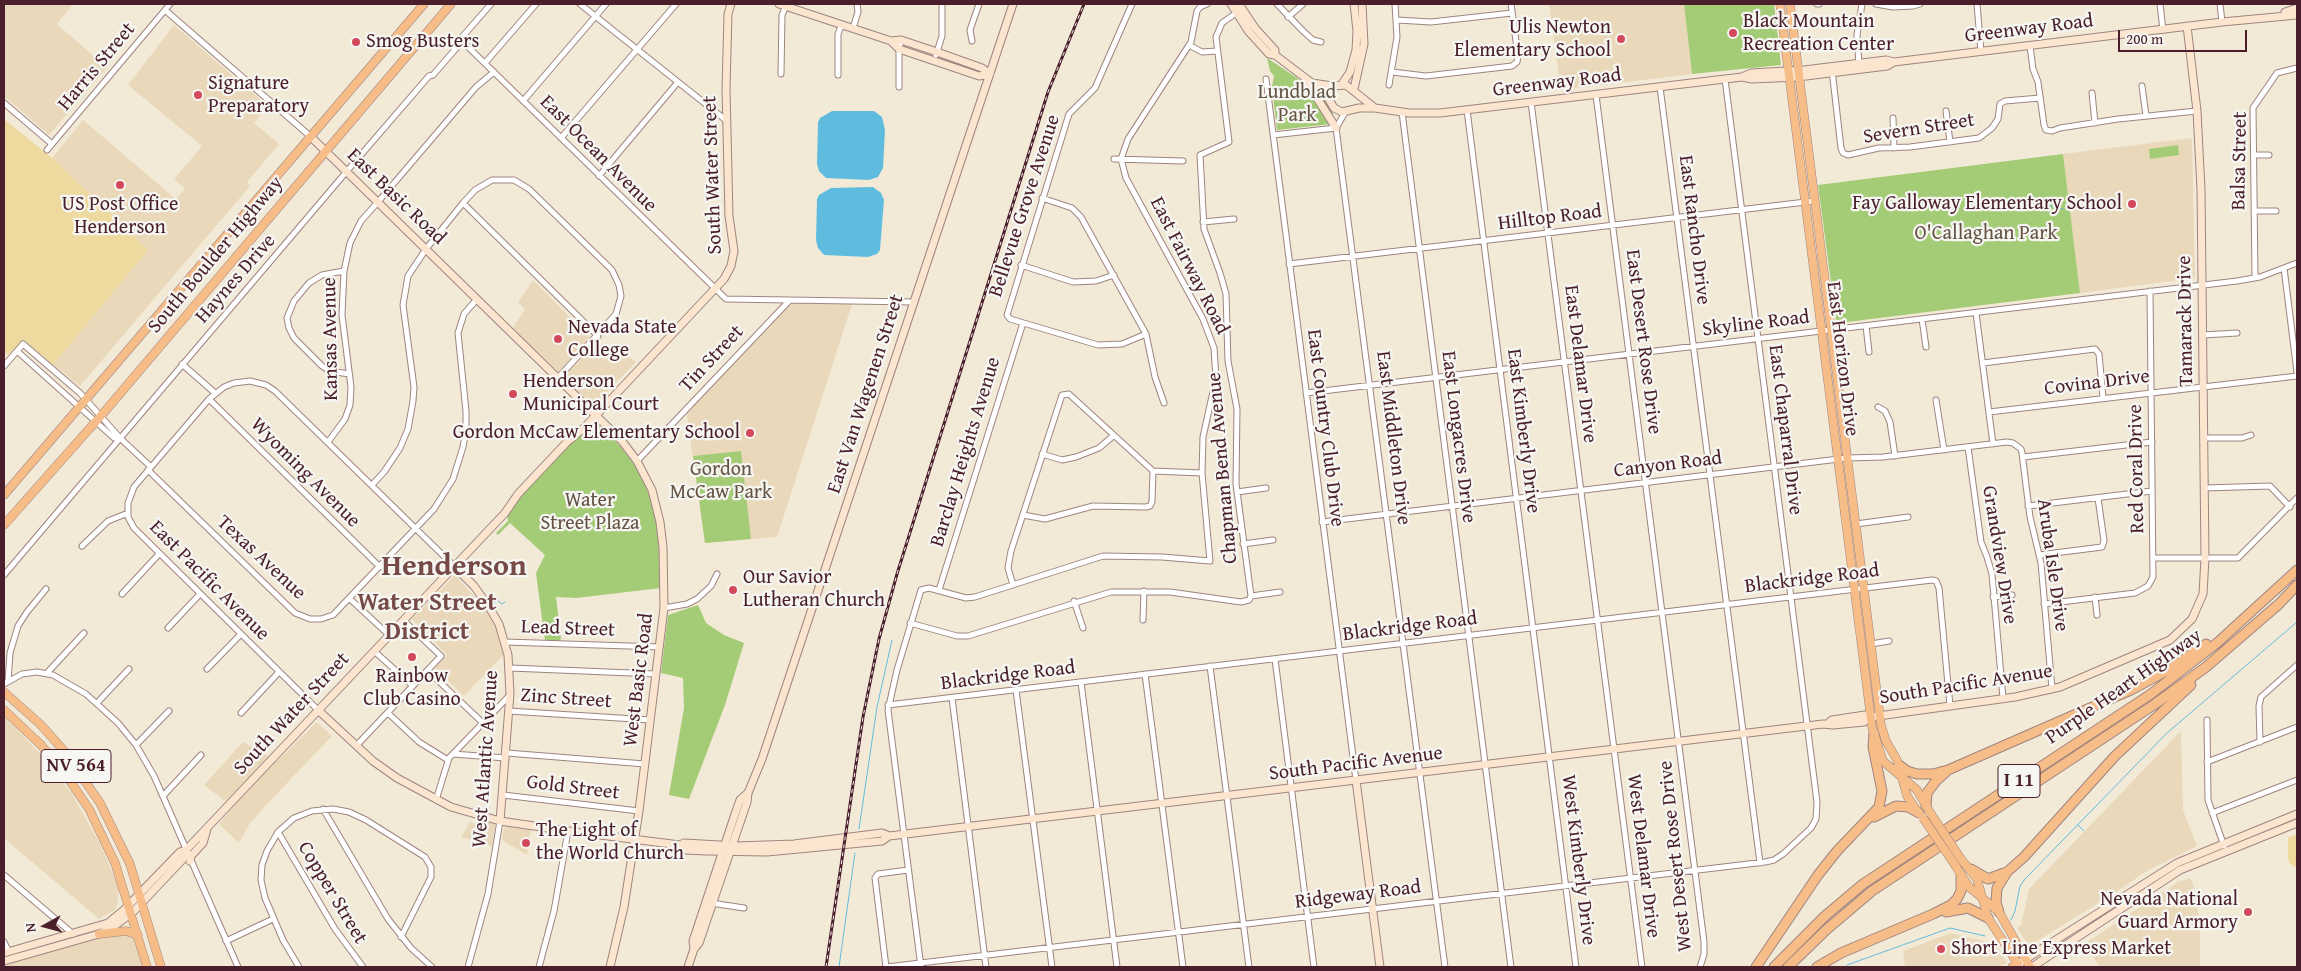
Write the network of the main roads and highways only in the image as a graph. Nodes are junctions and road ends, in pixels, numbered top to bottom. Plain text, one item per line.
1 (424, 4) edge
2 (451, 4) edge
3 (1780, 4) edge
4 (1790, 4) edge
5 (1794, 74) junction
6 (1810, 202) junction
7 (1826, 331) junction
8 (4, 495) edge
9 (4, 525) edge
10 (2297, 570) edge
11 (2297, 585) edge
12 (2268, 599) junction
13 (2206, 668) junction
14 (4, 692) edge
15 (4, 710) edge
16 (1874, 734) junction
17 (1899, 765) junction
18 (1948, 770) junction
19 (1902, 778) junction
20 (100, 803) junction
21 (89, 809) junction
22 (1929, 810) junction
23 (1921, 816) junction
24 (1869, 820) junction
25 (1958, 862) junction
26 (1971, 869) junction
27 (2007, 872) junction
28 (1961, 876) junction
29 (1982, 898) junction
30 (135, 904) junction
31 (1999, 912) junction
32 (1933, 914) junction
33 (1988, 918) junction
34 (99, 934) road end
35 (138, 935) junction
36 (2017, 966) edge
37 (147, 967) edge
38 (161, 967) edge
39 (1756, 967) edge
40 (1774, 967) edge
41 (1788, 967) edge
42 (1817, 967) edge
43 (2031, 967) edge

1 - 8 main road, South Boulder Highway
2 - 9 main road, South Boulder Highway
3 - 5 main road, East Horizon Drive
4 - 5 main road, East Horizon Drive
5 - 6 main road, East Horizon Drive
5 - 6 main road, East Horizon Drive
6 - 7 main road, East Horizon Drive
6 - 7 main road, East Horizon Drive
7 - 16 main road, East Horizon Drive
7 - 17 main road, East Horizon Drive
10 - 12 highway, Purple Heart Highway / I 11
11 - 13 highway, Purple Heart Highway / I 11
12 - 18 highway
12 - 40 highway, Purple Heart Highway / I 11
13 - 27 highway
13 - 41 highway, Purple Heart Highway / I 11
14 - 20 main road, NV 564
15 - 21 main road, NV 564
16 - 19 main road, East Horizon Drive
16 - 24 highway
17 - 18 highway
17 - 19 main road, East Horizon Drive
18 - 22 highway
19 - 22 main road, East Horizon Drive
19 - 23 main road, East Horizon Drive
20 - 21 main road
20 - 30 main road, NV 564
21 - 30 main road, NV 564
22 - 25 main road, East Horizon Drive, bridge
23 - 24 highway
23 - 25 main road, East Horizon Drive, bridge
24 - 39 highway
25 - 26 main road
25 - 28 main road
26 - 27 highway
26 - 29 main road
27 - 31 highway
28 - 29 main road
28 - 32 highway
29 - 31 main road
29 - 33 main road
30 - 35 main road, NV 564
30 - 38 main road, NV 564
31 - 43 main road
32 - 33 highway
32 - 42 highway
33 - 36 main road
34 - 35 main road
35 - 37 main road, NV 564

